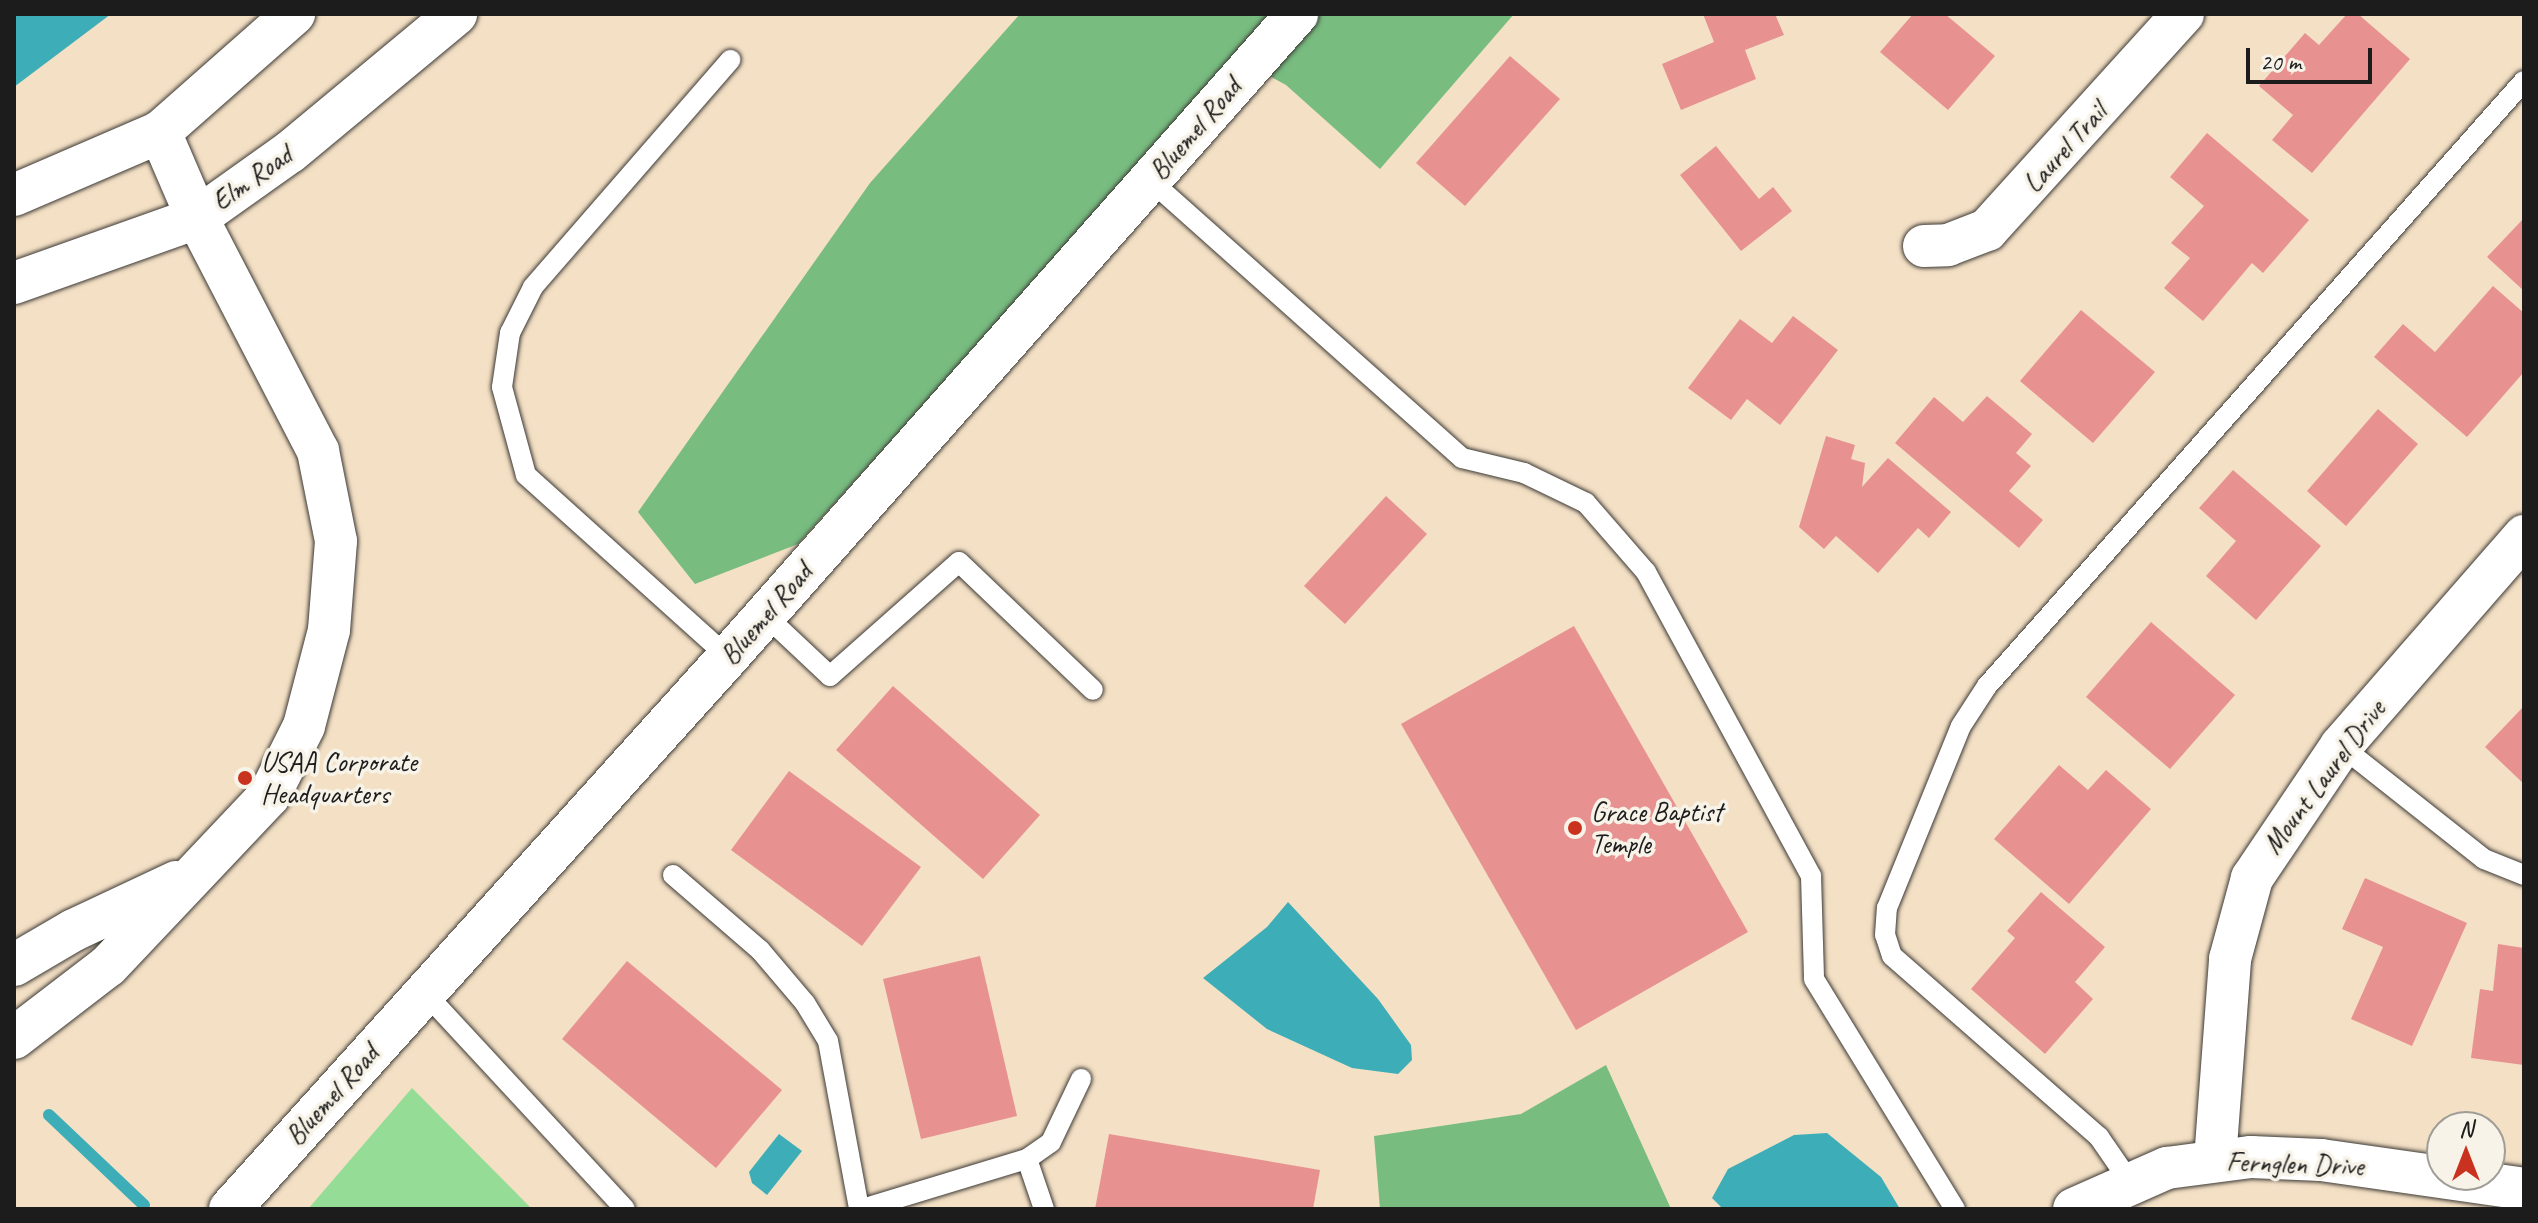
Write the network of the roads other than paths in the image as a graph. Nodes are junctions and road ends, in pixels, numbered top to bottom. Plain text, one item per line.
1 (294, 14) edge
2 (456, 14) edge
3 (1297, 14) edge
4 (2183, 14) edge
5 (730, 60) dead end
6 (2524, 81) edge
7 (160, 132) junction
8 (1150, 180) junction
9 (14, 195) edge
10 (197, 218) junction
11 (1924, 246) dead end
12 (14, 283) edge
13 (2524, 536) edge
14 (765, 615) junction
15 (728, 657) junction
16 (1093, 690) dead end
17 (2341, 746) junction
18 (199, 871) junction
19 (673, 875) dead end
20 (2524, 875) edge
21 (14, 965) edge
22 (425, 993) junction
23 (14, 1038) edge
24 (1081, 1079) dead end
25 (1027, 1159) junction
26 (2215, 1160) junction
27 (2130, 1182) junction
28 (2524, 1189) edge
29 (230, 1209) edge
30 (625, 1209) edge
31 (860, 1209) edge
32 (1044, 1209) edge
33 (1955, 1209) edge
34 (2074, 1209) edge

1 - 7 street
2 - 10 street, Elm Road
3 - 8 street, Bluemel Road
4 - 11 street, Laurel Trail
5 - 15 lane
6 - 27 lane
7 - 9 street
7 - 10 street
8 - 14 street, Bluemel Road
8 - 33 lane
10 - 12 street, Elm Road
10 - 18 street
13 - 17 street, Mount Laurel Drive
14 - 15 street, Bluemel Road
14 - 16 lane
15 - 22 street, Bluemel Road
17 - 20 lane
17 - 26 street, Mount Laurel Drive
18 - 21 street
18 - 23 street
19 - 31 lane
22 - 29 street, Bluemel Road
22 - 30 lane
24 - 25 lane
25 - 31 lane
25 - 32 lane
26 - 27 street, Fernglen Drive
26 - 28 street, Fernglen Drive
27 - 34 street, Fernglen Drive

